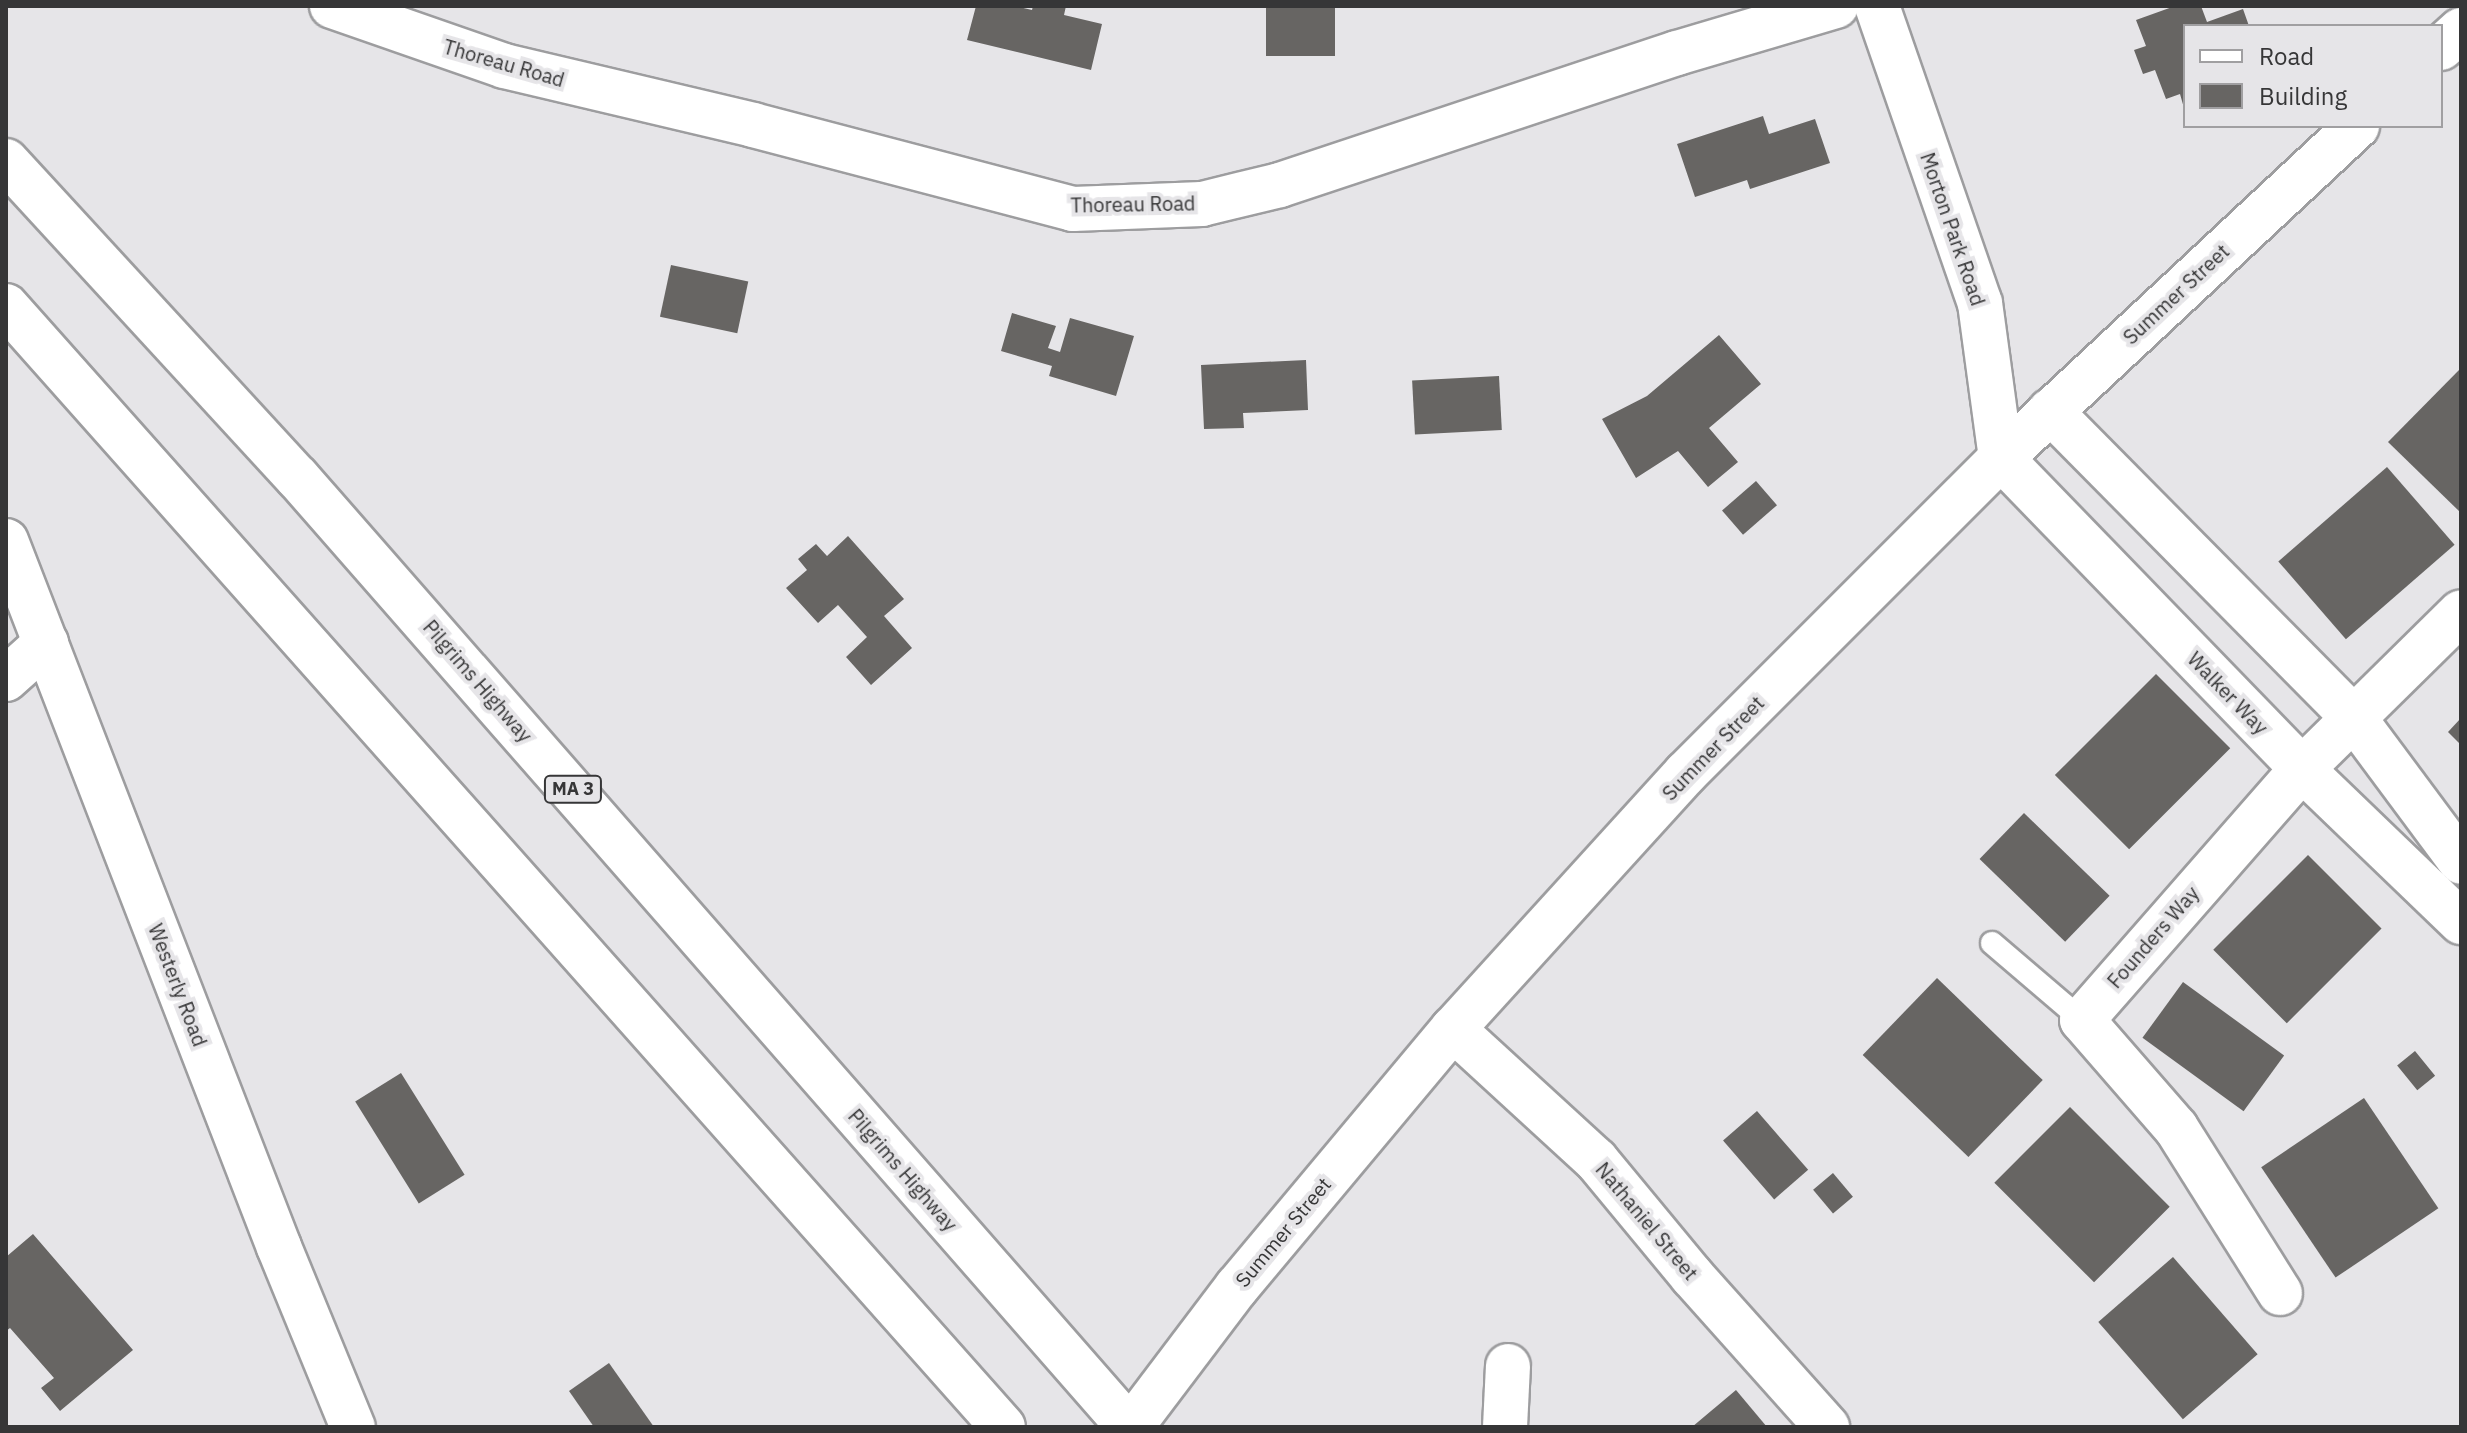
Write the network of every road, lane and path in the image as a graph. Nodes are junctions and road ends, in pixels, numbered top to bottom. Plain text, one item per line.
1 (332, 6) edge
2 (1836, 6) edge
3 (1877, 6) edge
4 (2461, 30) edge
5 (2443, 46) edge
6 (2355, 128) edge
7 (6, 161) edge
8 (6, 306) edge
9 (2050, 411) junction
10 (2001, 458) junction
11 (6, 541) edge
12 (2461, 612) edge
13 (46, 643) junction
14 (6, 679) edge
15 (2354, 718) junction
16 (2302, 769) junction
17 (2461, 862) edge
18 (2461, 922) edge
19 (1992, 943) dead end
20 (2082, 1020) junction
21 (1453, 1029) junction
22 (2280, 1293) dead end
23 (1508, 1366) dead end
24 (353, 1427) edge
25 (1003, 1427) edge
26 (1130, 1427) edge
27 (1505, 1427) edge
28 (1827, 1427) edge

1 - 2 main road, Thoreau Road
3 - 10 main road, Morton Park Road
4 - 5 main road
6 - 9 main road, Summer Street
7 - 26 main road, Pilgrims Highway / MA 3
8 - 25 main road
9 - 10 main road, Summer Street
9 - 15 main road
10 - 16 main road, Walker Way
10 - 21 main road, Summer Street
11 - 13 main road, Westerly Road
12 - 15 main road, Founders Way
13 - 14 main road
13 - 24 main road, Westerly Road
15 - 16 main road, Founders Way
15 - 17 main road
16 - 18 main road, Walker Way
16 - 20 main road, Founders Way
19 - 20 lane
20 - 22 main road
21 - 26 main road, Summer Street
21 - 28 main road, Nathaniel Street
23 - 27 main road

